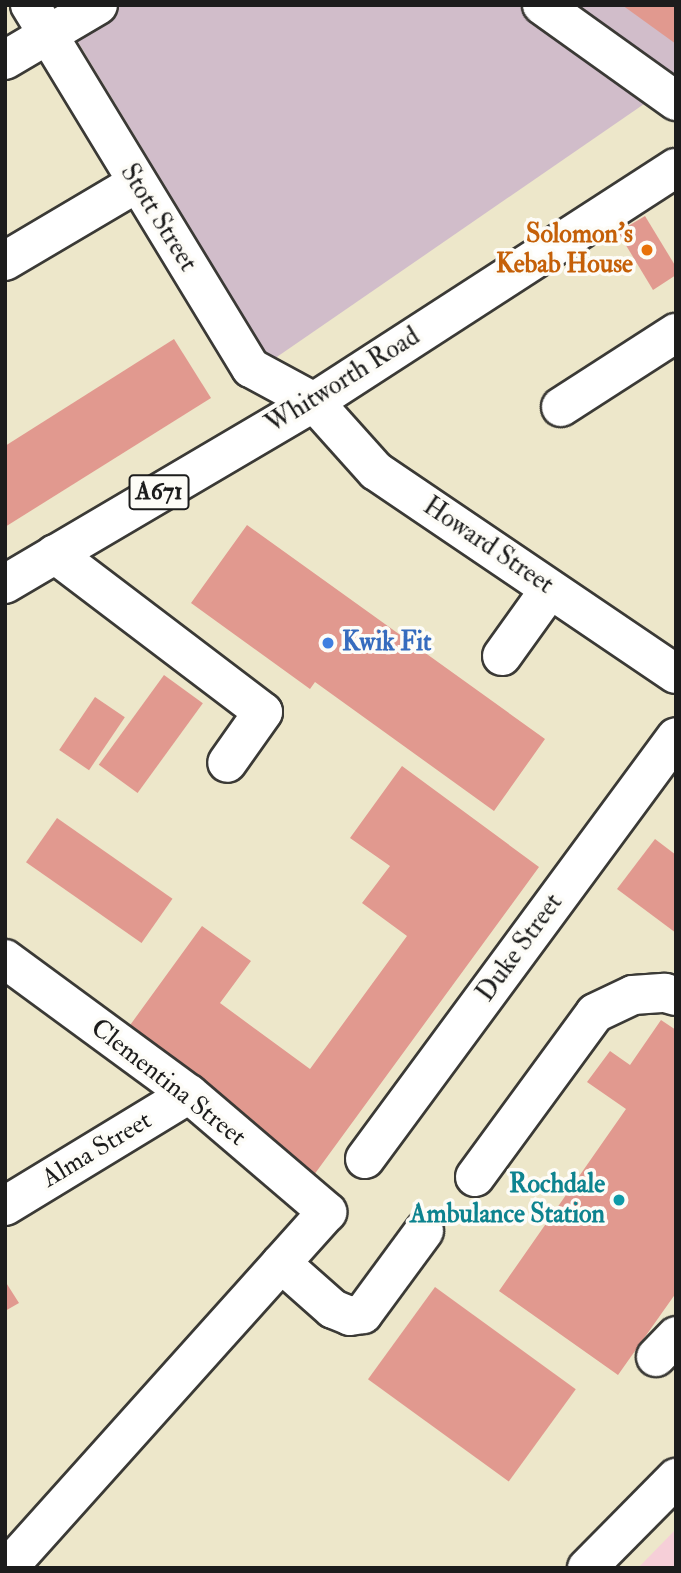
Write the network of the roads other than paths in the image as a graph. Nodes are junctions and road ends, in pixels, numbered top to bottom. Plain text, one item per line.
1 (98, 5) edge
2 (542, 5) edge
3 (38, 20) edge
4 (5, 60) edge
5 (676, 101) edge
6 (676, 168) edge
7 (137, 183) junction
8 (5, 261) edge
9 (676, 332) edge
10 (314, 402) junction
11 (561, 407) dead end
12 (55, 554) junction
13 (5, 584) edge
14 (550, 589) junction
15 (502, 656) dead end
16 (676, 674) edge
17 (676, 737) edge
18 (227, 764) dead end
19 (5, 959) edge
20 (676, 996) edge
21 (189, 1094) junction
22 (365, 1159) dead end
23 (475, 1177) dead end
24 (5, 1206) edge
25 (424, 1231) dead end
26 (281, 1263) junction
27 (668, 1500) edge
28 (8, 1568) edge
29 (587, 1568) edge

1 - 3 street
2 - 5 street
3 - 4 street
3 - 7 street, Stott Street
6 - 10 street, Whitworth Road / A671
7 - 8 street
7 - 10 street, Stott Street
9 - 11 street
10 - 12 street, Whitworth Road / A671
10 - 14 street, Howard Street
12 - 13 street, Whitworth Road / A671
12 - 18 street
14 - 15 street
14 - 16 street, Howard Street
17 - 22 street, Duke Street
19 - 21 street, Clementina Street
20 - 23 street
21 - 24 street, Alma Street
21 - 26 street, Clementina Street
25 - 26 street
26 - 28 street
27 - 29 street

